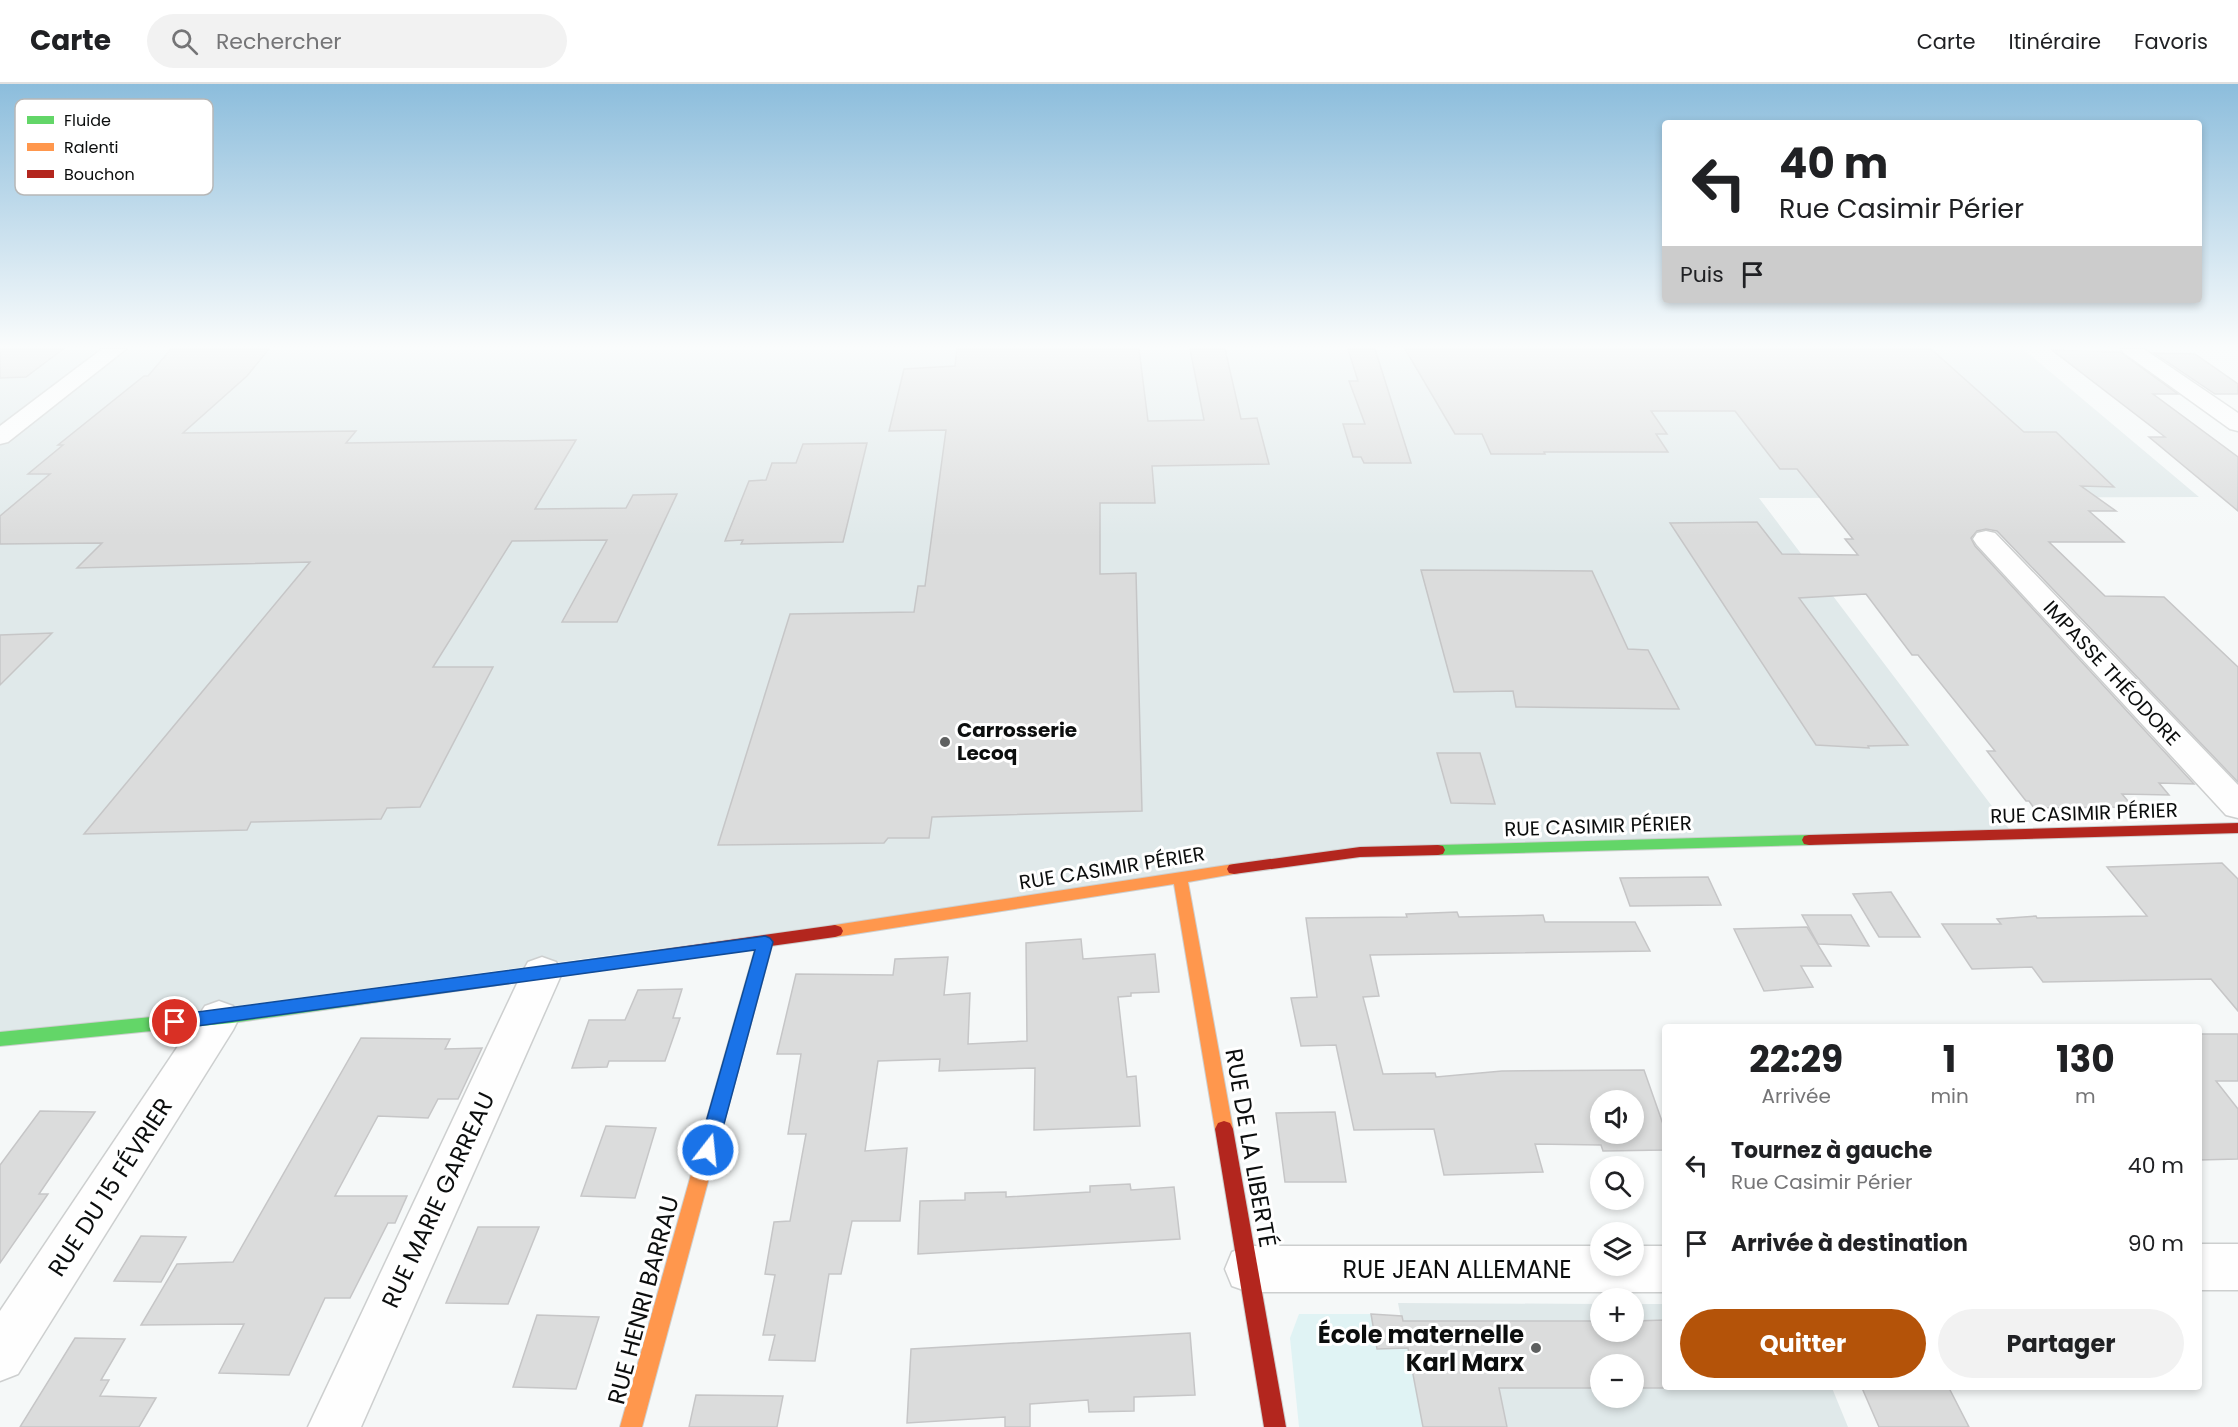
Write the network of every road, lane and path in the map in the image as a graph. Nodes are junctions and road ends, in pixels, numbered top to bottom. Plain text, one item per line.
1 (33, 412) edge
2 (2220, 412) edge
3 (2238, 424) edge
4 (0, 437) edge
5 (1986, 539) dead end
6 (2237, 823) edge
7 (1180, 877) junction
8 (765, 942) junction
9 (542, 973) junction
10 (219, 1018) junction
11 (0, 1039) edge
12 (2202, 1267) edge
13 (2238, 1267) edge
14 (1249, 1269) junction
15 (1662, 1269) edge
16 (0, 1356) edge
17 (334, 1427) edge
18 (631, 1427) edge
19 (1275, 1427) edge

1 - 4 street
2 - 3 street
5 - 6 street, IMPASSE THÉODORE
6 - 7 street, RUE CASIMIR PÉRIER
7 - 8 street, RUE CASIMIR PÉRIER
7 - 14 street, RUE DE LA LIBERTÉ
8 - 9 street, RUE CASIMIR PÉRIER
8 - 18 street, RUE HENRI BARRAU
9 - 10 street, RUE CASIMIR PÉRIER
9 - 17 street, RUE MARIE GARREAU
10 - 11 street, RUE CASIMIR PÉRIER
10 - 16 street, RUE DU 15 FÉVRIER
12 - 13 street
14 - 15 street, RUE JEAN ALLEMANE
14 - 19 street, RUE DE LA LIBERTÉ

